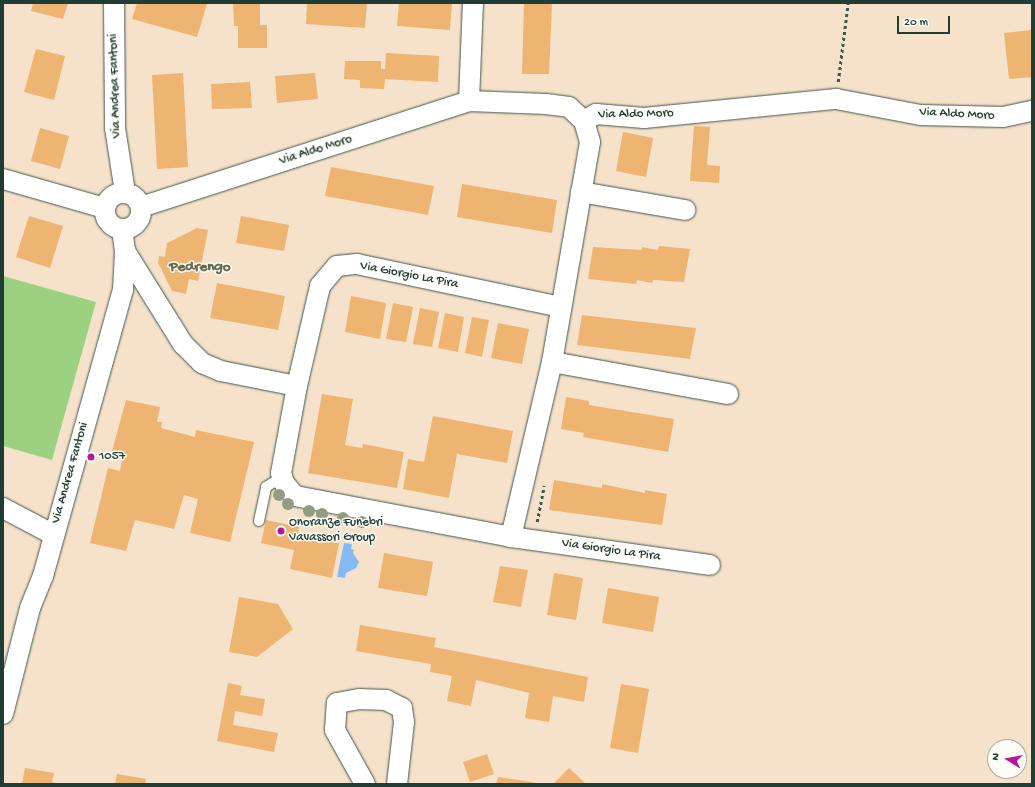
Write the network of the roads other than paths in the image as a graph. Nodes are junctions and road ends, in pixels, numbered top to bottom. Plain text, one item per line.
1 (114, 3) edge
2 (473, 3) edge
3 (469, 101) junction
4 (1032, 111) edge
5 (584, 121) junction
6 (3, 179) edge
7 (125, 192) junction
8 (581, 192) junction
9 (141, 207) junction
10 (105, 208) junction
11 (685, 210) dead end
12 (122, 229) junction
13 (124, 251) junction
14 (561, 307) junction
15 (552, 362) junction
16 (297, 386) junction
17 (728, 394) dead end
18 (281, 473) junction
19 (3, 508) edge
20 (259, 521) dead end
21 (54, 535) junction
22 (518, 538) junction
23 (710, 565) dead end
24 (3, 714) edge
25 (365, 784) edge
26 (398, 784) edge

1 - 7 street, Via Andrea Fantoni
2 - 3 street
3 - 5 street, Via Aldo Moro
3 - 9 street, Via Aldo Moro
4 - 5 street, Via Aldo Moro
5 - 8 street
6 - 10 street
7 - 9 street
7 - 10 street
8 - 11 street
8 - 14 street
9 - 12 street
10 - 12 street
12 - 13 street, Via Andrea Fantoni
13 - 16 street
13 - 21 street, Via Andrea Fantoni
14 - 15 street
14 - 16 street, Via Giorgio La Pira
15 - 17 street
15 - 22 street
16 - 18 street, Via Giorgio La Pira
18 - 20 lane
18 - 22 street, Via Giorgio La Pira
19 - 21 street
21 - 24 street, Via Andrea Fantoni
22 - 23 street, Via Giorgio La Pira
25 - 26 street

